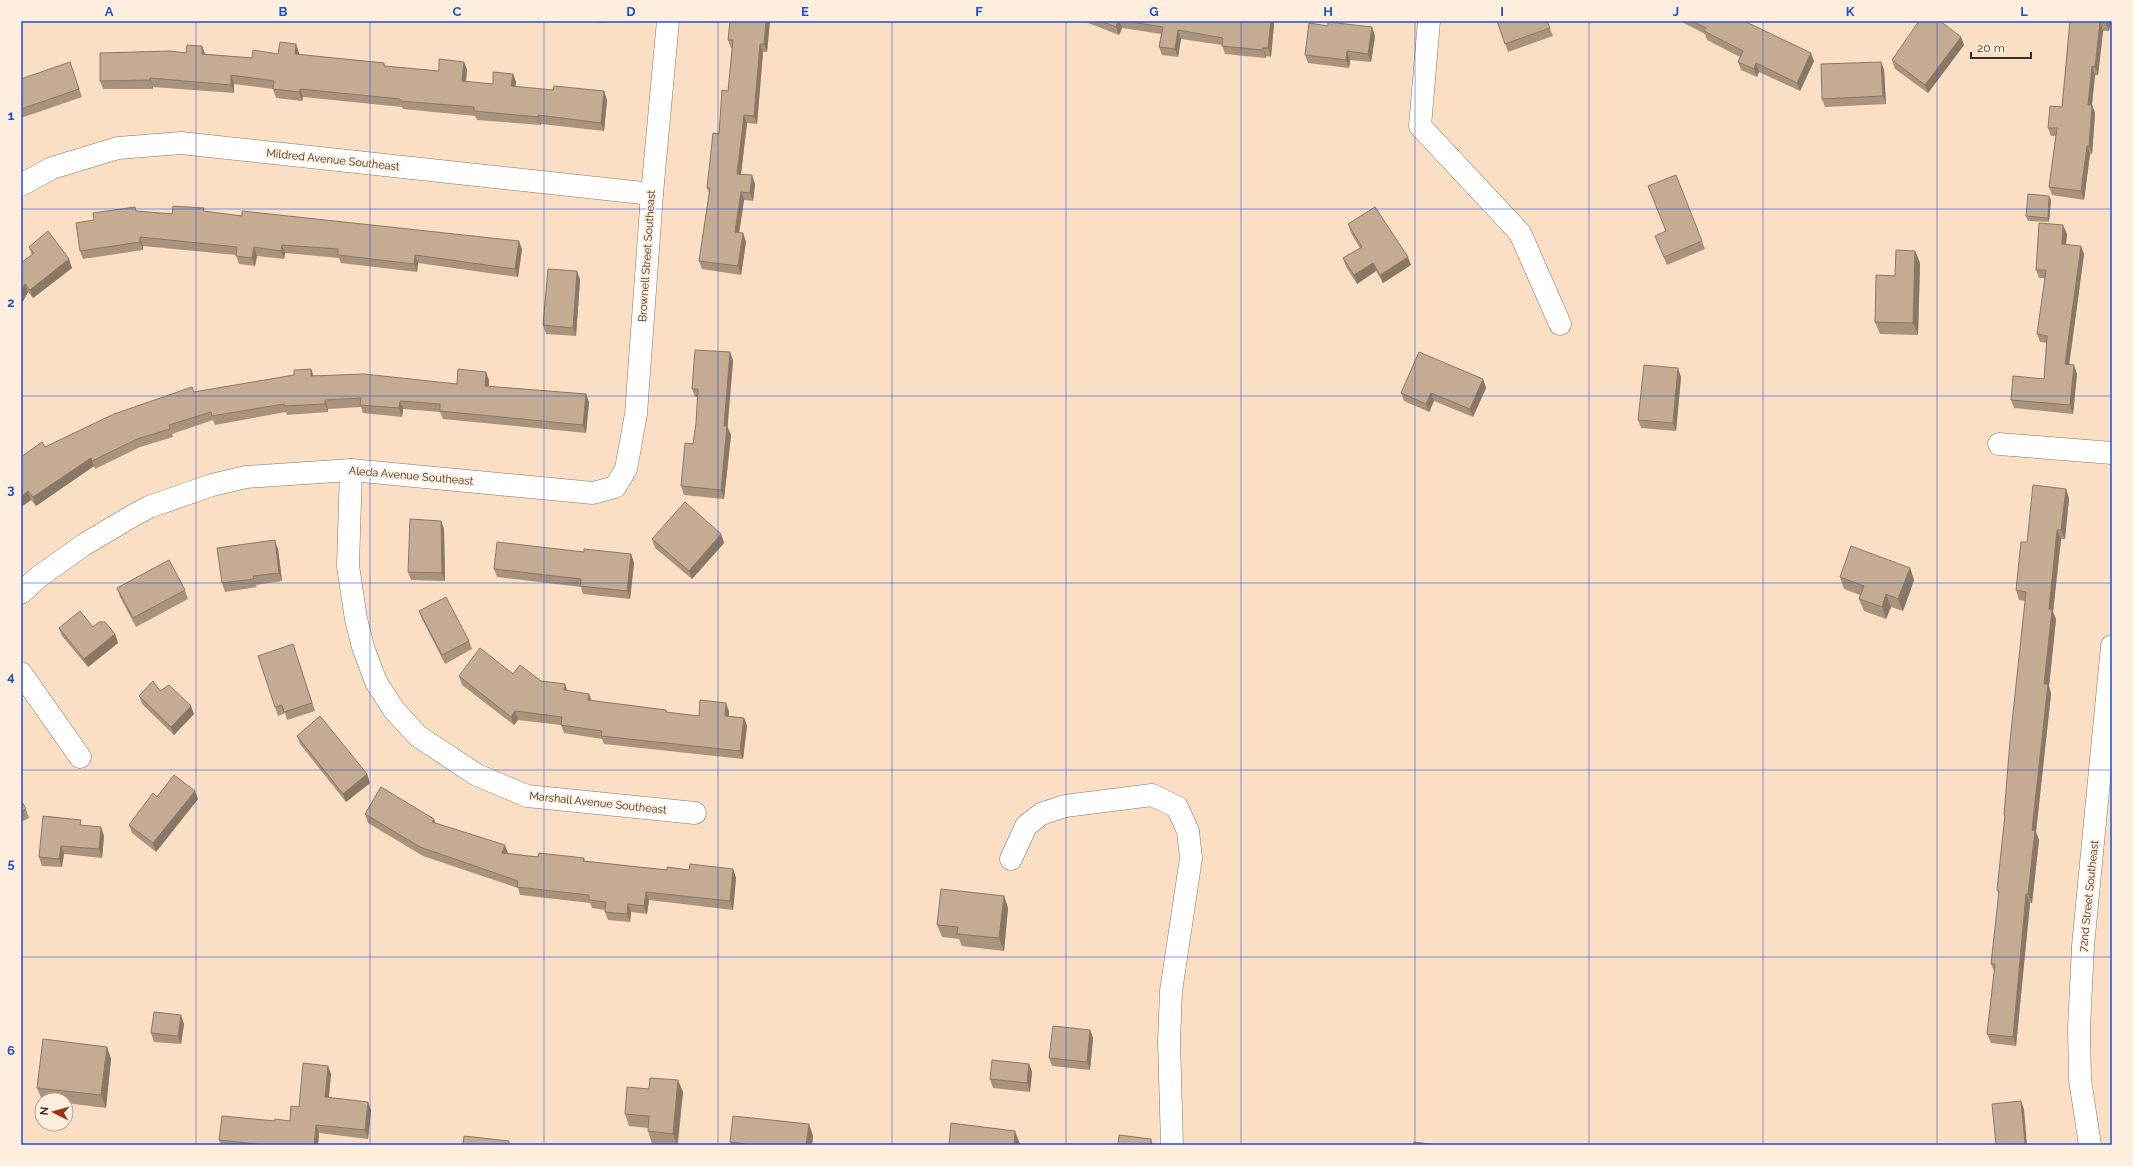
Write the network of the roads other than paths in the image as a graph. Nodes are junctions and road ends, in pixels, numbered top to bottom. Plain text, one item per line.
1 (668, 21) edge
2 (1429, 21) edge
3 (21, 185) edge
4 (652, 194) junction
5 (1560, 324) dead end
6 (1999, 444) dead end
7 (2112, 453) edge
8 (351, 470) junction
9 (615, 487) joint
10 (21, 593) edge
11 (2112, 646) edge
12 (21, 673) edge
13 (80, 757) dead end
14 (2106, 779) edge
15 (695, 813) dead end
16 (1010, 859) dead end
17 (1172, 1145) edge
18 (2090, 1145) edge

1 - 4 street, Brownell Street Southeast
2 - 5 street
3 - 4 street, Mildred Avenue Southeast
4 - 9 street, Brownell Street Southeast
6 - 7 street
8 - 9 street, Aleda Avenue Southeast
8 - 10 street, Aleda Avenue Southeast
8 - 15 street, Marshall Avenue Southeast
11 - 14 street, 72nd Street Southeast
12 - 13 street
14 - 18 street, 72nd Street Southeast
16 - 17 street

